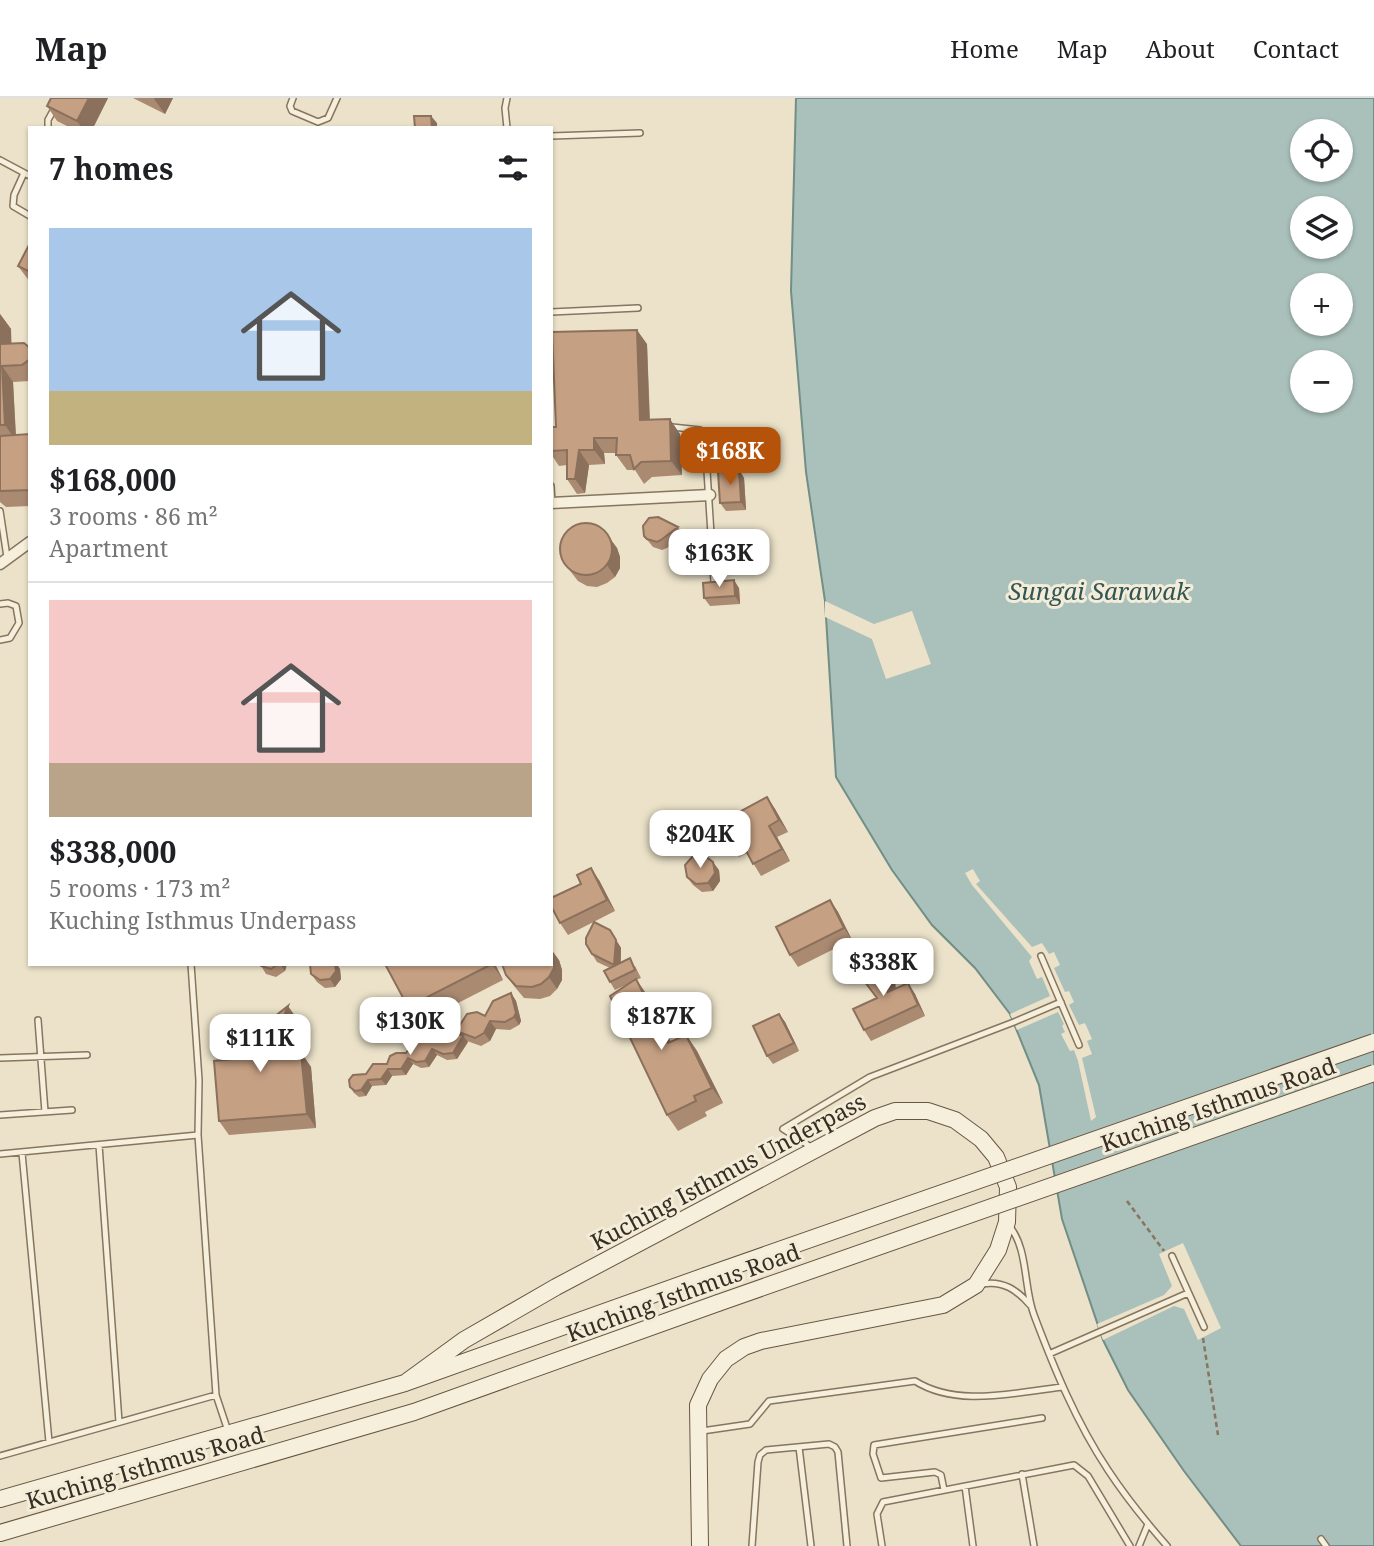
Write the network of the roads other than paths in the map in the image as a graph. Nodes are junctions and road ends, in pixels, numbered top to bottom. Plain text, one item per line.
1 (60, 98) edge
2 (293, 98) edge
3 (337, 98) edge
4 (507, 98) edge
5 (48, 126) edge
6 (507, 126) edge
7 (640, 133) dead end
8 (553, 136) edge
9 (0, 160) edge
10 (27, 174) edge
11 (28, 215) edge
12 (638, 308) dead end
13 (553, 312) edge
14 (669, 427) edge
15 (710, 495) junction
16 (553, 503) edge
17 (0, 511) edge
18 (28, 544) edge
19 (4, 562) edge
20 (714, 582) edge
21 (0, 604) edge
22 (0, 640) edge
23 (1041, 956) dead end
24 (191, 966) edge
25 (1061, 1002) junction
26 (38, 1020) dead end
27 (1374, 1042) edge
28 (1079, 1045) dead end
29 (41, 1055) junction
30 (88, 1055) dead end
31 (0, 1058) edge
32 (1374, 1073) edge
33 (72, 1110) dead end
34 (45, 1112) junction
35 (0, 1115) edge
36 (198, 1135) junction
37 (99, 1145) junction
38 (814, 1149) junction
39 (22, 1153) junction
40 (0, 1154) edge
41 (1007, 1222) junction
42 (1172, 1256) dead end
43 (976, 1285) junction
44 (1188, 1293) junction
45 (1030, 1305) junction
46 (1204, 1327) dead end
47 (1049, 1354) junction
48 (405, 1383) junction
49 (1063, 1387) junction
50 (216, 1395) junction
51 (1042, 1418) dead end
52 (119, 1422) junction
53 (698, 1431) junction
54 (229, 1434) junction
55 (49, 1442) junction
56 (799, 1447) junction
57 (0, 1456) edge
58 (1022, 1474) junction
59 (965, 1486) junction
60 (944, 1490) junction
61 (0, 1499) edge
62 (1148, 1524) junction
63 (0, 1533) edge
64 (1321, 1539) dead end
65 (700, 1546) edge
66 (752, 1546) edge
67 (811, 1546) edge
68 (846, 1546) edge
69 (882, 1546) edge
70 (973, 1546) edge
71 (1034, 1546) edge
72 (1130, 1546) edge
73 (1139, 1546) edge
74 (1167, 1546) edge
75 (1326, 1546) edge

1 - 5 lane
2 - 3 lane
4 - 6 lane
7 - 8 lane
9 - 10 lane
10 - 11 lane
12 - 13 lane
14 - 15 lane
15 - 16 street
15 - 20 lane
17 - 19 lane
18 - 19 street
21 - 22 lane
23 - 25 lane
24 - 36 lane
25 - 28 lane
25 - 38 lane
26 - 29 lane
27 - 48 main road, Kuching Isthmus Road, bridge
29 - 30 lane
29 - 31 lane
29 - 34 lane
32 - 63 main road, Kuching Isthmus Road, bridge
33 - 34 lane
34 - 35 lane
36 - 37 lane
36 - 50 lane
37 - 39 lane
37 - 52 lane
38 - 41 main road, Kuching Isthmus Underpass
38 - 48 main road, Kuching Isthmus Underpass
39 - 40 lane
39 - 55 lane
41 - 43 main road, Kuching Isthmus Underpass
41 - 45 lane
42 - 44 lane
43 - 45 lane
43 - 53 main road, Kuching Isthmus Underpass
44 - 46 lane
44 - 47 lane
45 - 47 lane
47 - 49 lane
48 - 54 main road, Kuching Isthmus Road
49 - 53 lane
49 - 62 lane
50 - 52 lane
50 - 54 lane
51 - 60 lane
52 - 55 lane
53 - 65 main road, Kuching Isthmus Underpass
54 - 61 main road, Kuching Isthmus Road
55 - 57 lane
56 - 66 lane
56 - 67 lane
56 - 68 lane
58 - 59 lane
58 - 71 lane
58 - 72 lane
59 - 60 lane
59 - 70 lane
60 - 69 lane
62 - 73 lane
62 - 74 lane
64 - 75 lane

